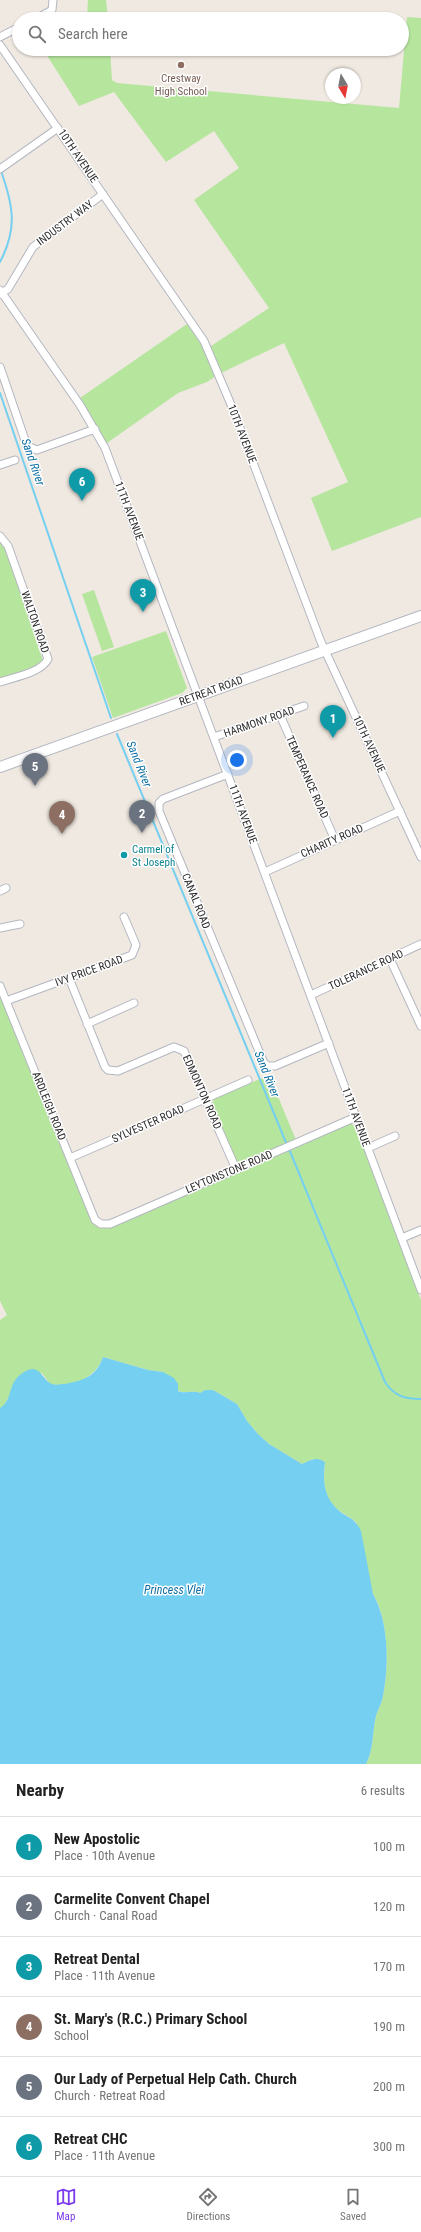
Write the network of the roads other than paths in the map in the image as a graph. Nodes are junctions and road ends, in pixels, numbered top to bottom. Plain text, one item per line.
1 (54, 0) edge
2 (48, 12) edge
3 (12, 31) edge
4 (0, 37) edge
5 (0, 45) edge
6 (58, 128) junction
7 (0, 169) edge
8 (103, 194) junction
9 (1, 292) edge
10 (0, 367) edge
11 (95, 429) junction
12 (14, 460) dead end
13 (0, 465) edge
14 (0, 536) edge
15 (421, 616) edge
16 (325, 650) junction
17 (0, 682) edge
18 (199, 696) junction
19 (304, 706) dead end
20 (280, 715) junction
21 (214, 737) junction
22 (0, 767) edge
23 (228, 774) junction
24 (400, 811) junction
25 (335, 840) junction
26 (421, 857) edge
27 (265, 872) junction
28 (124, 917) dead end
29 (0, 922) edge
30 (20, 924) dead end
31 (0, 928) edge
32 (421, 944) edge
33 (390, 958) junction
34 (69, 978) junction
35 (0, 986) edge
36 (311, 995) junction
37 (6, 1001) junction
38 (134, 1003) dead end
39 (87, 1024) junction
40 (421, 1026) edge
41 (329, 1043) junction
42 (248, 1080) dead end
43 (205, 1099) junction
44 (356, 1117) junction
45 (395, 1136) dead end
46 (368, 1148) junction
47 (70, 1158) junction
48 (236, 1169) junction
49 (101, 1224) joint
50 (421, 1230) edge
51 (402, 1238) junction
52 (421, 1290) edge

1 - 2 street
3 - 4 street
5 - 6 street, 10TH AVENUE
6 - 7 street
6 - 8 street, 10TH AVENUE
8 - 9 street, INDUSTRY WAY
8 - 16 street, 10TH AVENUE
9 - 11 street, 11TH AVENUE
10 - 11 street
11 - 18 street, 11TH AVENUE
12 - 13 street
14 - 17 street, WALTON ROAD
15 - 16 main road, RETREAT ROAD
16 - 18 main road, RETREAT ROAD
16 - 24 street, 10TH AVENUE
18 - 21 street, 11TH AVENUE
18 - 22 main road, RETREAT ROAD
19 - 20 street, HARMONY ROAD
20 - 21 street, HARMONY ROAD
20 - 25 street, TEMPERANCE ROAD
21 - 23 street, 11TH AVENUE
23 - 27 street, 11TH AVENUE
23 - 41 street, CANAL ROAD
24 - 25 street, CHARITY ROAD
24 - 26 street, 10TH AVENUE
25 - 27 street, CHARITY ROAD
27 - 36 street, 11TH AVENUE
28 - 34 street, IVY PRICE ROAD
29 - 31 street
30 - 31 street
32 - 33 street, TOLERANCE ROAD
33 - 36 street, TOLERANCE ROAD
33 - 40 street
34 - 37 street, IVY PRICE ROAD
34 - 39 street, EDMONTON ROAD
35 - 37 street, ARDLEIGH ROAD
36 - 41 street, 11TH AVENUE
37 - 47 street, ARDLEIGH ROAD
38 - 39 street
39 - 43 street, EDMONTON ROAD
41 - 44 street, 11TH AVENUE
42 - 43 street, SYLVESTER ROAD
43 - 47 street, SYLVESTER ROAD
43 - 48 street, EDMONTON ROAD
44 - 46 street, 11TH AVENUE
44 - 48 street, LEYTONSTONE ROAD
45 - 46 street
46 - 51 street, 11TH AVENUE
47 - 49 street, ARDLEIGH ROAD
48 - 49 street, LEYTONSTONE ROAD
50 - 51 street
51 - 52 street, 11TH AVENUE

